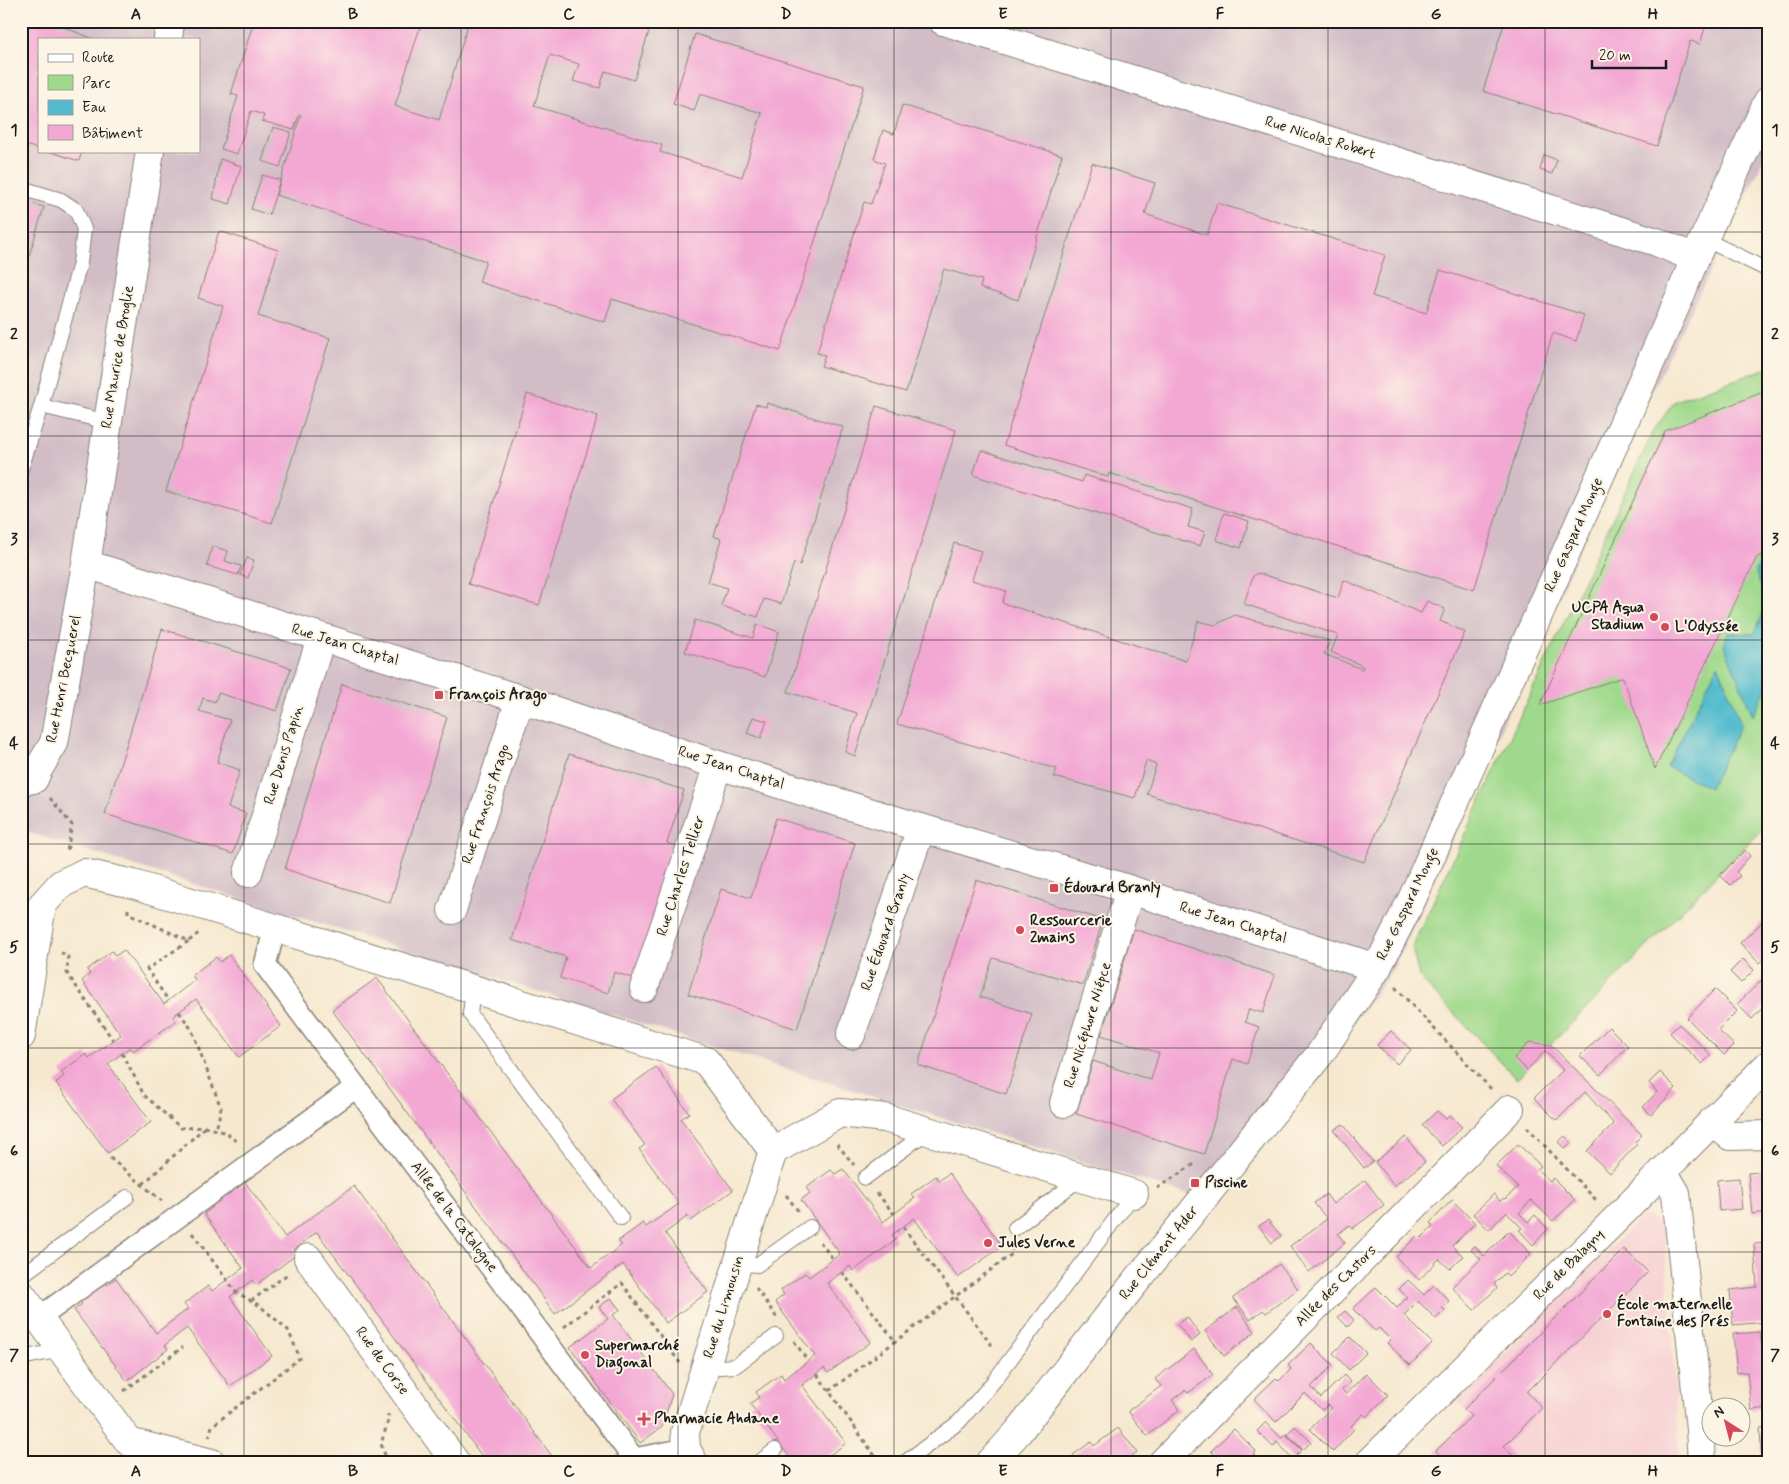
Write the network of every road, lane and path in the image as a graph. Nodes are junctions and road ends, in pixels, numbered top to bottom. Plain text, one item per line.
1 (170, 21) edge
2 (943, 21) edge
3 (168, 38) edge
4 (1768, 101) edge
5 (150, 152) edge
6 (21, 188) edge
7 (1700, 248) junction
8 (1768, 270) edge
9 (42, 406) junction
10 (108, 422) junction
11 (21, 469) edge
12 (86, 564) junction
13 (321, 638) junction
14 (520, 699) junction
15 (718, 765) junction
16 (28, 780) edge
17 (72, 825) dead end
18 (921, 828) junction
19 (248, 873) dead end
20 (133, 884) junction
21 (1130, 890) junction
22 (452, 910) dead end
23 (275, 928) junction
24 (28, 942) edge
25 (1377, 968) junction
26 (644, 988) dead end
27 (473, 989) junction
28 (168, 1000) dead end
29 (179, 1012) dead end
30 (851, 1035) dead end
31 (21, 1036) edge
32 (113, 1040) dead end
33 (122, 1053) dead end
34 (1768, 1065) edge
35 (356, 1087) junction
36 (1064, 1103) dead end
37 (1510, 1109) dead end
38 (1712, 1122) junction
39 (205, 1127) junction
40 (216, 1130) junction
41 (929, 1131) junction
42 (1768, 1134) edge
43 (773, 1151) junction
44 (110, 1158) dead end
45 (254, 1161) junction
46 (1198, 1162) dead end
47 (1663, 1171) junction
48 (1081, 1177) junction
49 (865, 1178) dead end
50 (144, 1184) junction
51 (1134, 1194) junction
52 (127, 1197) joint
53 (179, 1216) junction
54 (621, 1218) dead end
55 (810, 1227) dead end
56 (903, 1227) dead end
57 (1015, 1228) joint
58 (308, 1258) joint
59 (738, 1263) junction
60 (842, 1272) dead end
61 (21, 1276) edge
62 (21, 1294) edge
63 (955, 1296) junction
64 (251, 1301) junction
65 (39, 1318) junction
66 (779, 1330) joint
67 (792, 1338) dead end
68 (546, 1341) junction
69 (895, 1341) junction
70 (184, 1347) dead end
71 (62, 1350) junction
72 (21, 1358) edge
73 (808, 1361) dead end
74 (1007, 1364) junction
75 (706, 1368) junction
76 (817, 1374) dead end
77 (403, 1390) junction
78 (829, 1391) junction
79 (103, 1406) junction
80 (775, 1450) dead end
81 (690, 1456) edge
82 (207, 1462) edge
83 (388, 1463) edge
84 (456, 1463) edge
85 (758, 1463) edge
86 (880, 1463) edge
87 (904, 1463) edge
88 (990, 1463) edge
89 (1162, 1463) edge
90 (1369, 1463) edge
91 (1702, 1463) edge

1 - 3 street
2 - 7 street, Rue Nicolas Robert
4 - 7 street, Rue Gaspard Monge
5 - 10 street, Rue Maurice de Broglie
6 - 9 lane
7 - 8 lane
7 - 25 street, Rue Gaspard Monge
9 - 10 lane
9 - 11 lane
10 - 12 street, Rue Maurice de Broglie
12 - 13 street, Rue Jean Chaptal
12 - 16 street, Rue Henri Becquerel
13 - 14 street, Rue Jean Chaptal
13 - 19 street, Rue Denis Papin
14 - 15 street, Rue Jean Chaptal
14 - 22 street, Rue François Arago
15 - 18 street, Rue Jean Chaptal
15 - 26 street, Rue Charles Tellier
16 - 17 path
18 - 21 street, Rue Jean Chaptal
18 - 30 street, Rue Édouard Branly
20 - 23 street
20 - 24 street
20 - 28 path
21 - 25 street, Rue Jean Chaptal
21 - 36 street, Rue Nicéphore Niépce
23 - 27 street
23 - 35 street, Allée de la Catalogne
24 - 31 street
24 - 32 path
25 - 88 street, Rue Clément Ader
27 - 43 street
27 - 54 lane
29 - 40 path
33 - 39 path
34 - 38 street, Rue de Balagny
35 - 45 street
35 - 68 street, Allée de la Catalogne
37 - 89 street, Allée des Castors
38 - 42 street
38 - 47 street, Rue de Balagny
39 - 40 path
39 - 50 path
40 - 45 path
41 - 43 street
41 - 48 street
41 - 49 lane
43 - 59 street, Rue du Limousin
44 - 50 path
45 - 53 street
46 - 51 path
47 - 90 street, Rue de Balagny
47 - 91 street
48 - 51 street
48 - 57 lane
50 - 52 path
50 - 53 path
51 - 74 lane
52 - 61 lane
53 - 64 path
53 - 65 street
55 - 59 lane
56 - 63 path
57 - 63 path
58 - 64 path
58 - 77 street, Rue de Corse
59 - 66 path
59 - 75 street, Rue du Limousin
60 - 69 path
62 - 65 street
63 - 69 path
63 - 74 path
64 - 82 path
65 - 71 street
66 - 75 lane
67 - 73 path
68 - 75 path
68 - 81 street, Allée de la Catalogne
69 - 78 path
70 - 79 path
71 - 72 lane
71 - 79 street
74 - 87 lane
75 - 81 street, Rue du Limousin
76 - 78 path
77 - 83 path
77 - 84 street, Rue de Corse
78 - 86 path
79 - 82 street
80 - 85 lane

